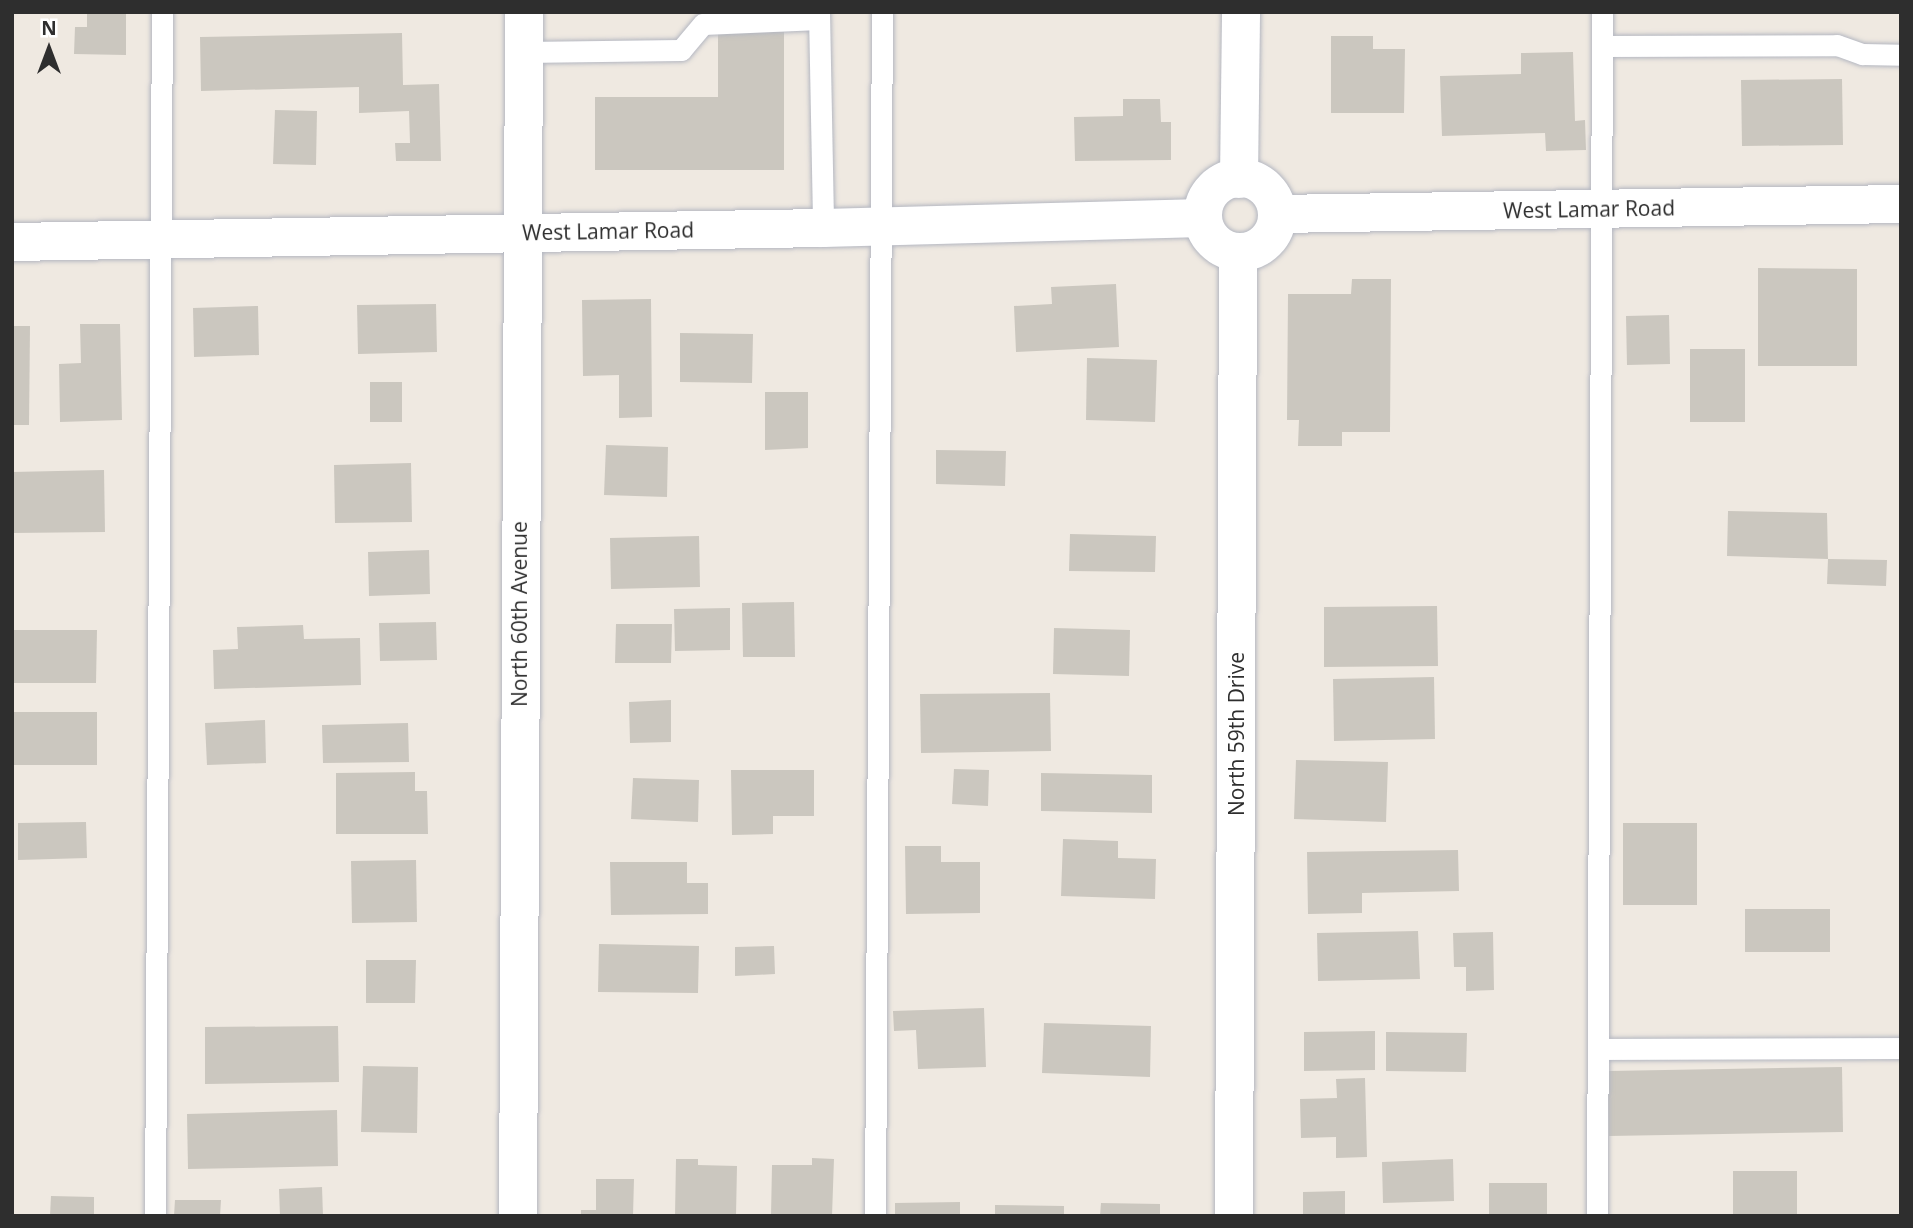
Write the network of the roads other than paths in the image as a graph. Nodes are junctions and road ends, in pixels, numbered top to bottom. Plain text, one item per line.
1 (162, 12) edge
2 (524, 12) edge
3 (882, 12) edge
4 (1241, 12) edge
5 (1602, 12) edge
6 (819, 16) edge
7 (1602, 46) junction
8 (523, 52) junction
9 (1901, 55) edge
10 (1240, 178) junction
11 (1901, 204) edge
12 (1603, 209) junction
13 (1277, 214) junction
14 (1203, 218) junction
15 (882, 226) junction
16 (823, 228) junction
17 (520, 232) junction
18 (160, 239) junction
19 (12, 242) edge
20 (1238, 252) junction
21 (1901, 1048) edge
22 (1598, 1049) junction
23 (155, 1216) edge
24 (518, 1216) edge
25 (875, 1216) edge
26 (1234, 1216) edge
27 (1597, 1216) edge

1 - 18 lane
2 - 8 street, North 60th Avenue
3 - 15 lane
4 - 10 street
5 - 7 lane
6 - 8 lane
6 - 16 lane
7 - 9 lane
7 - 12 lane
8 - 17 street, North 60th Avenue
10 - 13 street
10 - 14 street
11 - 12 street, West Lamar Road
12 - 13 street, West Lamar Road
12 - 22 lane
13 - 20 street
14 - 15 street, West Lamar Road
14 - 20 street
15 - 16 street, West Lamar Road
15 - 25 lane
16 - 17 street, West Lamar Road
17 - 18 street, West Lamar Road
17 - 24 street, North 60th Avenue
18 - 19 street, West Lamar Road
18 - 23 lane
20 - 26 street, North 59th Drive
21 - 22 lane
22 - 27 lane

